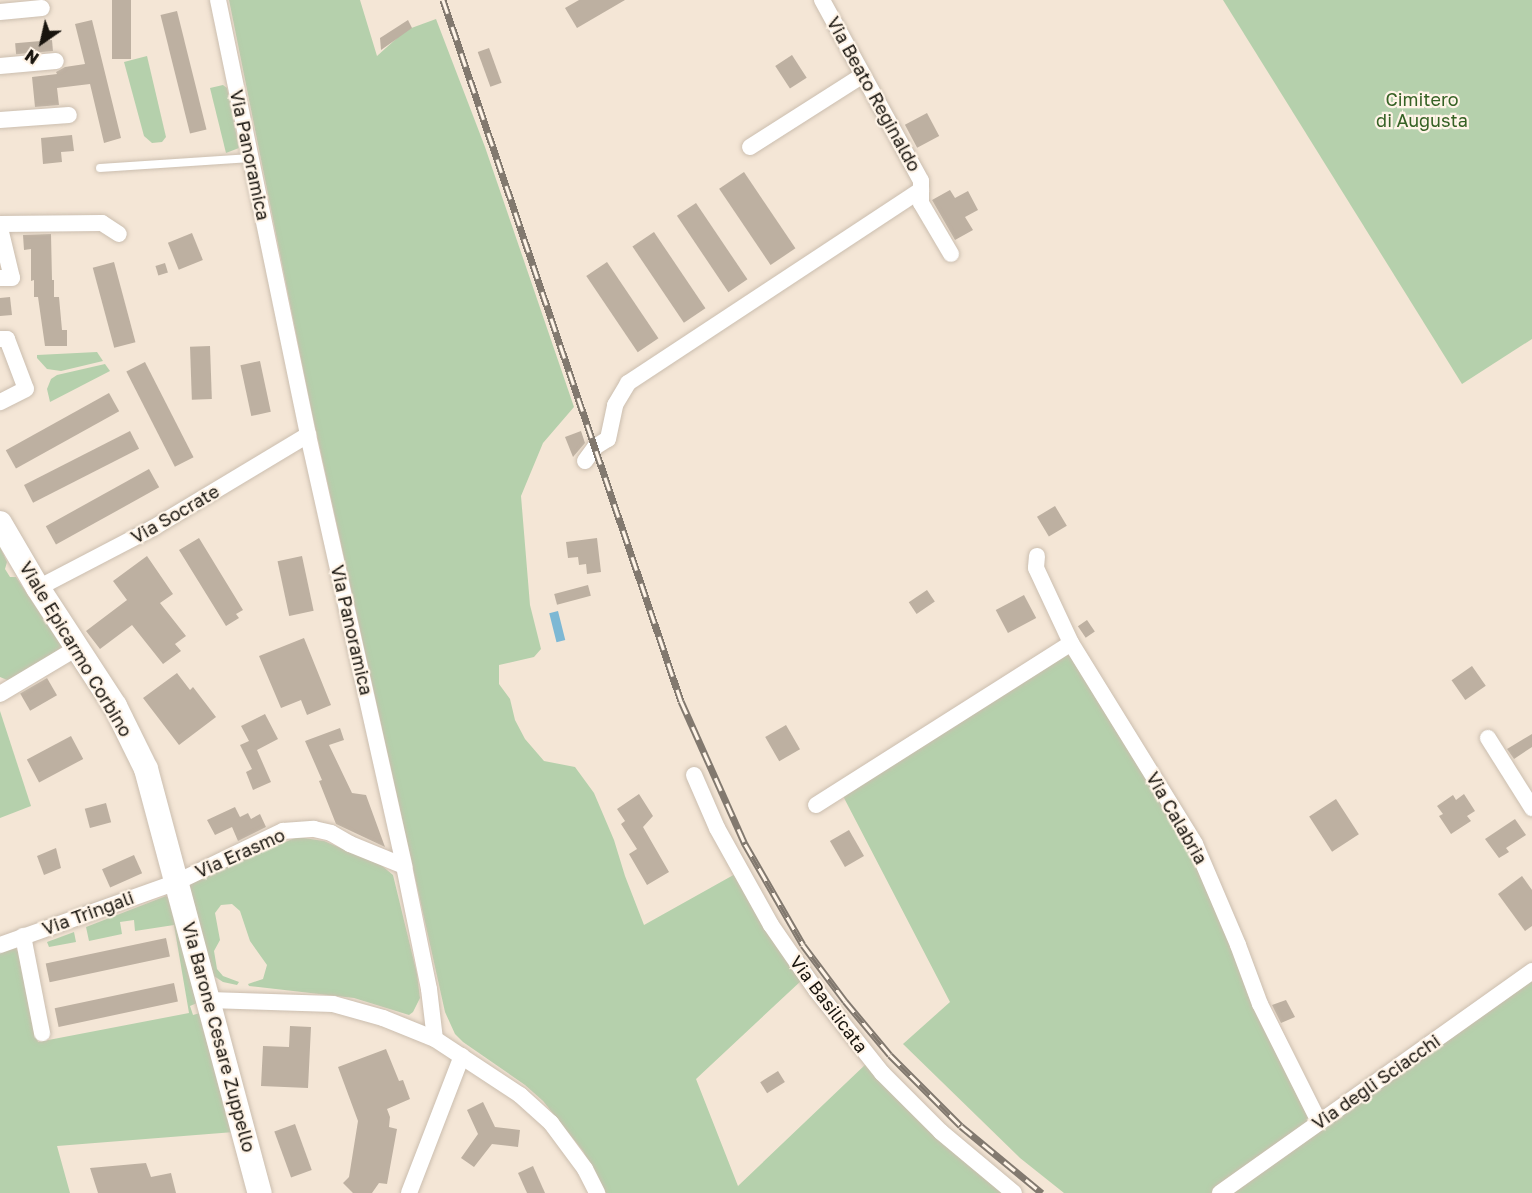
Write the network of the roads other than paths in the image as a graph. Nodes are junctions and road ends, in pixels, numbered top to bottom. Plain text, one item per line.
1 (218, 0) edge
2 (822, 0) edge
3 (42, 8) dead end
4 (0, 12) edge
5 (56, 61) dead end
6 (0, 66) edge
7 (863, 75) junction
8 (69, 115) dead end
9 (0, 120) edge
10 (750, 147) dead end
11 (251, 158) junction
12 (100, 168) dead end
13 (921, 190) junction
14 (0, 224) edge
15 (0, 228) edge
16 (118, 234) dead end
17 (951, 254) dead end
18 (6, 278) edge
19 (0, 339) edge
20 (0, 402) edge
21 (308, 435) junction
22 (585, 461) dead end
23 (0, 523) edge
24 (1036, 556) dead end
25 (38, 588) junction
26 (1071, 643) junction
27 (77, 648) junction
28 (0, 694) edge
29 (1488, 738) dead end
30 (694, 775) dead end
31 (816, 805) dead end
32 (1532, 808) edge
33 (404, 866) junction
34 (177, 882) junction
35 (23, 936) junction
36 (0, 945) edge
37 (1532, 971) edge
38 (208, 1000) junction
39 (42, 1033) dead end
40 (435, 1039) junction
41 (462, 1056) junction
42 (1319, 1122) junction
43 (260, 1193) edge
44 (409, 1193) edge
45 (597, 1193) edge
46 (1014, 1193) edge
47 (1220, 1193) edge

1 - 11 street, Via Panoramica
2 - 7 street, Via Beato Reginaldo
3 - 4 street
5 - 6 street
7 - 10 street
7 - 13 street, Via Beato Reginaldo
8 - 9 street
11 - 12 lane
11 - 21 street, Via Panoramica
13 - 17 street, Via Beato Reginaldo
13 - 22 street
14 - 16 street
15 - 18 street
19 - 20 street
21 - 25 street, Via Socrate
21 - 33 street, Via Panoramica
23 - 25 main road, Viale Epicarmo Corbino
24 - 26 street, Via Calabria
25 - 27 main road, Viale Epicarmo Corbino
26 - 31 street
26 - 42 street, Via Calabria
27 - 28 street
27 - 34 main road, Viale Epicarmo Corbino
29 - 32 street
30 - 46 street, Via Basilicata
33 - 34 street, Via Erasmo
33 - 40 street, Via Panoramica
34 - 35 street, Via Tringali
34 - 38 main road, Via Barone Cesare Zuppello
35 - 36 street, Via Tringali
35 - 39 street
37 - 42 street, Via degli Sciacchi
38 - 40 street
38 - 43 main road, Via Barone Cesare Zuppello
40 - 41 street
41 - 44 street
41 - 45 street
42 - 47 street, Via degli Sciacchi

